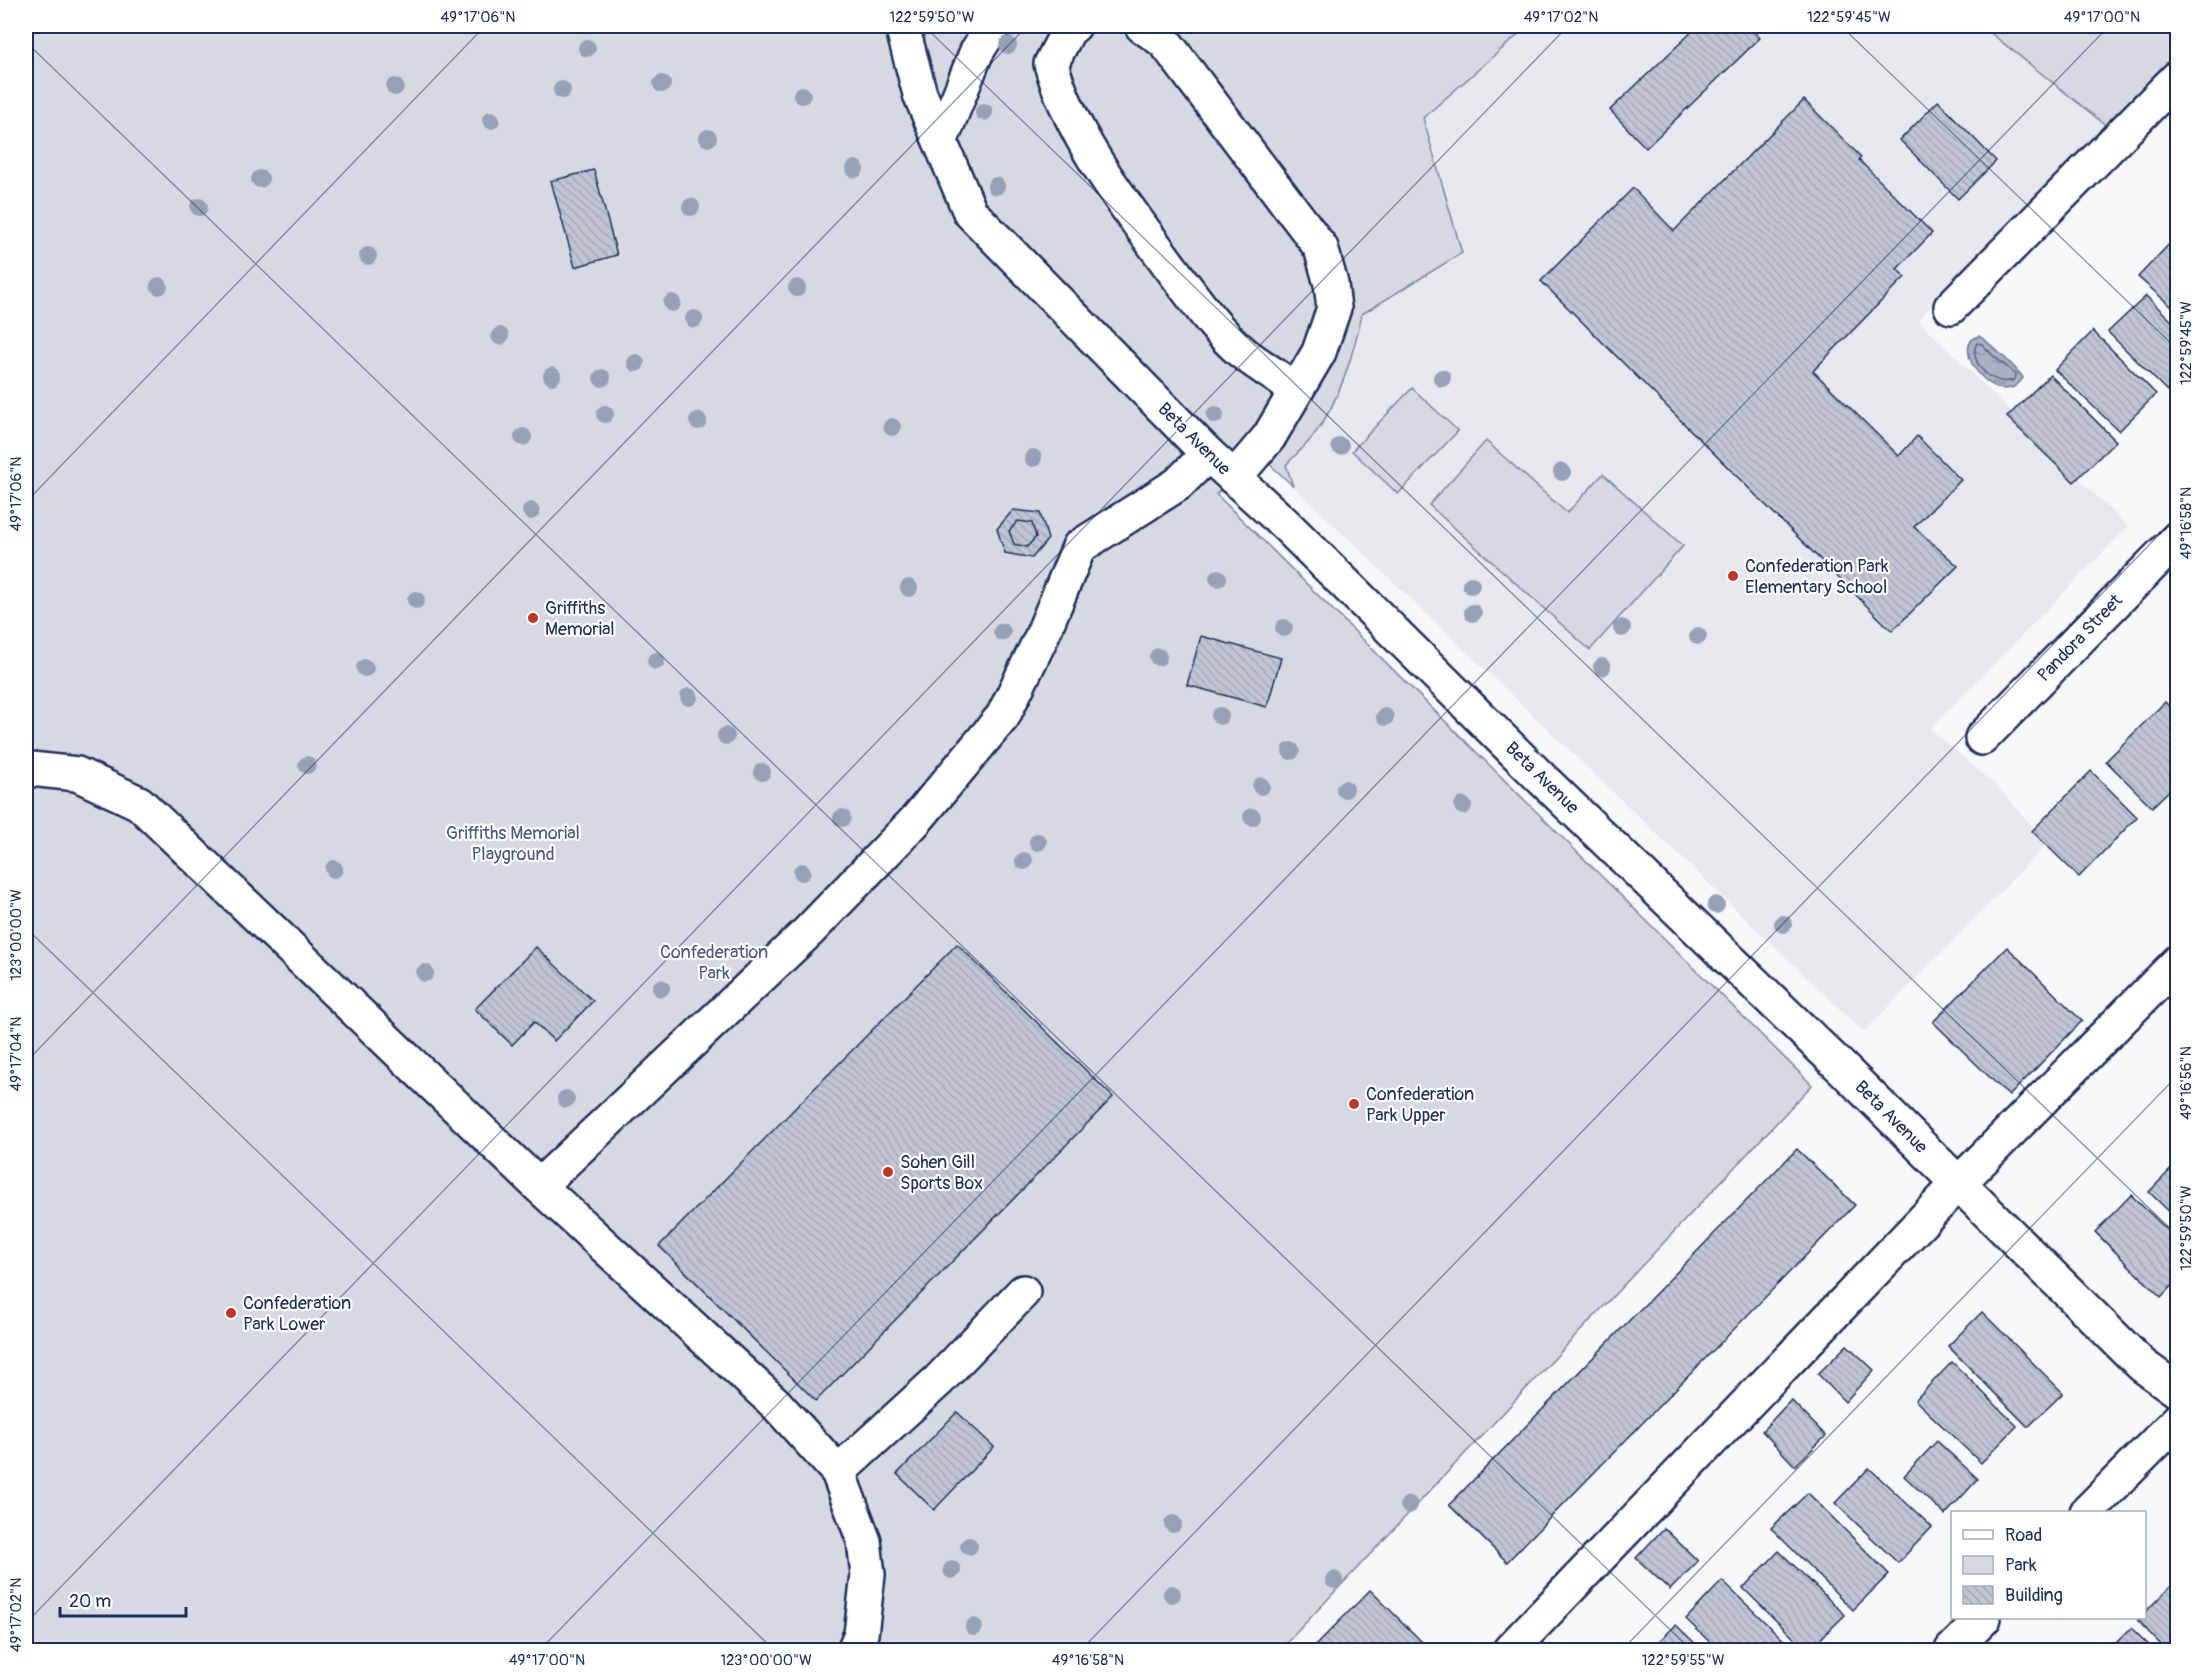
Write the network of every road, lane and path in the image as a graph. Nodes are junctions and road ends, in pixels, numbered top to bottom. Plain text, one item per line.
1 (902, 26) edge
2 (993, 26) edge
3 (1074, 26) edge
4 (1142, 26) edge
5 (2178, 77) edge
6 (941, 140) junction
7 (1951, 307) dead end
8 (1296, 390) junction
9 (1208, 454) junction
10 (1234, 478) junction
11 (2178, 538) edge
12 (1982, 738) dead end
13 (32, 769) dead end
14 (2178, 963) edge
15 (1958, 1184) junction
16 (539, 1186) junction
17 (1023, 1292) dead end
18 (2178, 1391) edge
19 (2178, 1420) edge
20 (838, 1472) junction
21 (2088, 1511) edge
22 (1982, 1619) edge
23 (854, 1650) edge
24 (1510, 1650) edge
25 (1952, 1650) edge

1 - 6 street, Beta Avenue
2 - 6 street
3 - 8 street
4 - 8 street
5 - 7 street
6 - 9 street, Beta Avenue
8 - 10 street
9 - 10 street, Beta Avenue
9 - 16 street
10 - 15 street, Beta Avenue
11 - 12 street, Pandora Street
13 - 16 street
14 - 15 street
15 - 18 street, Beta Avenue
15 - 24 street
16 - 20 street
17 - 20 street
19 - 21 street
20 - 23 street
22 - 25 street

